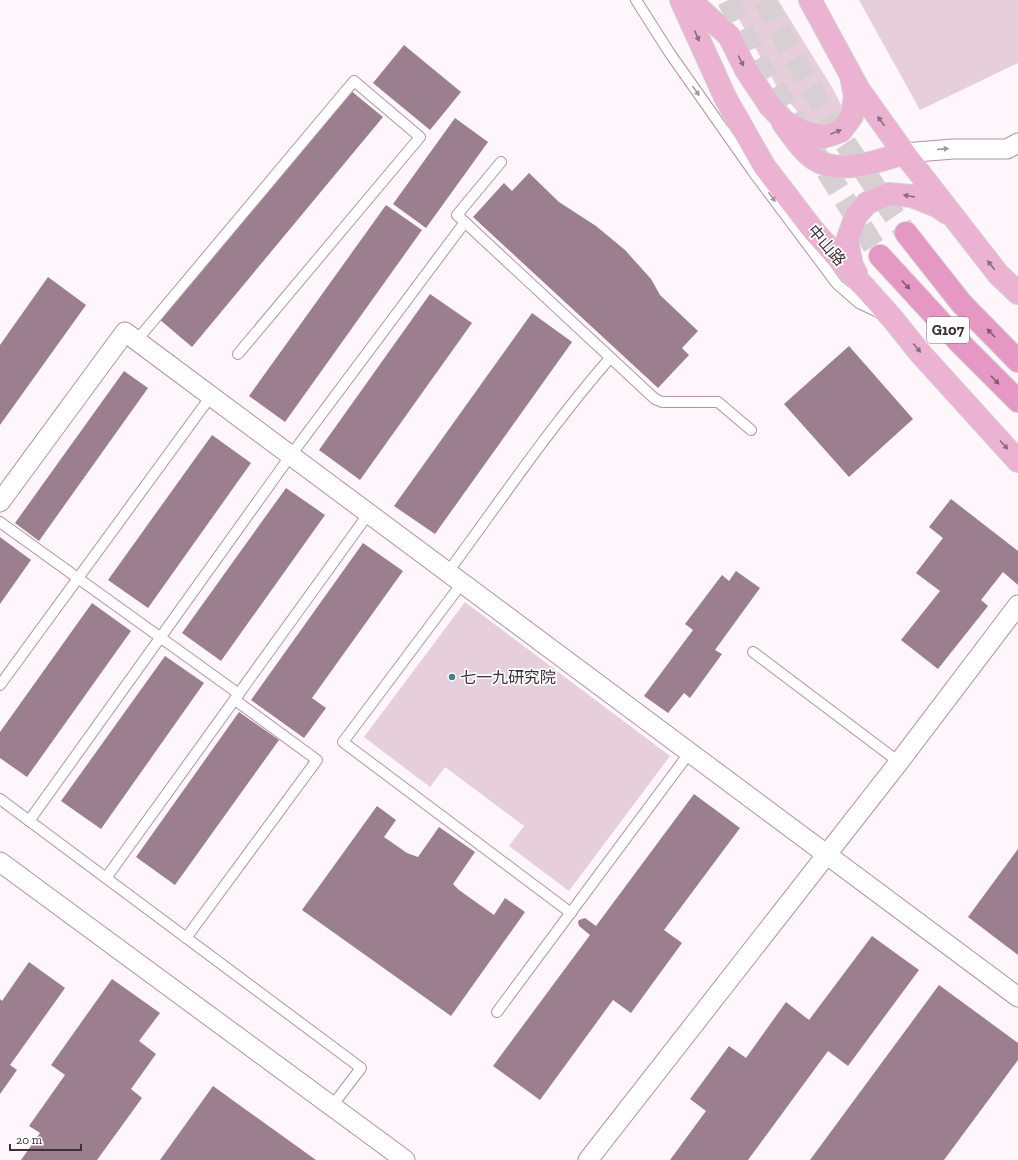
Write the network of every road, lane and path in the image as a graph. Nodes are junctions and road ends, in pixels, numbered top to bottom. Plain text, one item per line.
1 (636, 0) edge
2 (681, 0) edge
3 (690, 0) edge
4 (810, 0) edge
5 (851, 76) junction
6 (770, 106) junction
7 (1018, 143) edge
8 (904, 152) junction
9 (501, 162) dead end
10 (956, 219) junction
11 (466, 222) junction
12 (906, 233) tunnel mouth
13 (880, 256) tunnel mouth
14 (864, 287) junction
15 (1018, 293) edge
16 (892, 318) junction
17 (137, 340) junction
18 (238, 354) dead end
19 (610, 358) junction
20 (1018, 361) edge
21 (211, 396) junction
22 (1018, 401) edge
23 (752, 430) dead end
24 (291, 455) junction
25 (1018, 461) edge
26 (0, 502) edge
27 (369, 514) junction
28 (0, 522) edge
29 (455, 577) junction
30 (78, 578) junction
31 (1018, 605) edge
32 (160, 638) junction
33 (753, 652) dead end
34 (0, 685) edge
35 (237, 697) junction
36 (690, 752) junction
37 (899, 762) junction
38 (0, 799) edge
39 (29, 821) junction
40 (826, 854) junction
41 (0, 862) edge
42 (106, 878) junction
43 (571, 912) junction
44 (186, 938) junction
45 (1018, 997) edge
46 (497, 1012) dead end
47 (332, 1106) junction
48 (405, 1160) edge
49 (588, 1160) edge

1 -> 16 lane
2 -> 14 main road, 中山路
3 -> 6 main road
4 - 5 main road
6 -> 5 main road
8 -> 5 main road
6 - 8 main road
8 -> 7 street
8 - 10 main road
9 - 11 lane
10 -> 14 main road
15 -> 10 main road
11 - 19 lane
11 - 24 lane
20 -> 12 highway, G107
13 -> 22 highway, G107
14 - 16 main road, 中山路
16 -> 25 main road, 中山路
17 - 18 lane
17 - 21 street
17 - 26 street
19 - 23 lane
19 - 29 lane
21 - 24 street
21 - 30 lane
24 - 27 street
24 - 32 lane
27 - 29 street
27 - 35 lane
28 - 30 lane
29 - 36 street
29 - 43 lane
30 - 32 lane
30 - 34 lane
31 - 37 street
32 - 35 lane
32 - 39 lane
33 - 37 lane
35 - 42 lane
35 - 44 lane
36 - 40 street
36 - 43 lane
37 - 40 street
38 - 39 lane
39 - 42 lane
40 - 45 street
40 - 49 street
41 - 47 street
42 - 44 lane
43 - 46 lane
44 - 47 lane
47 - 48 street

